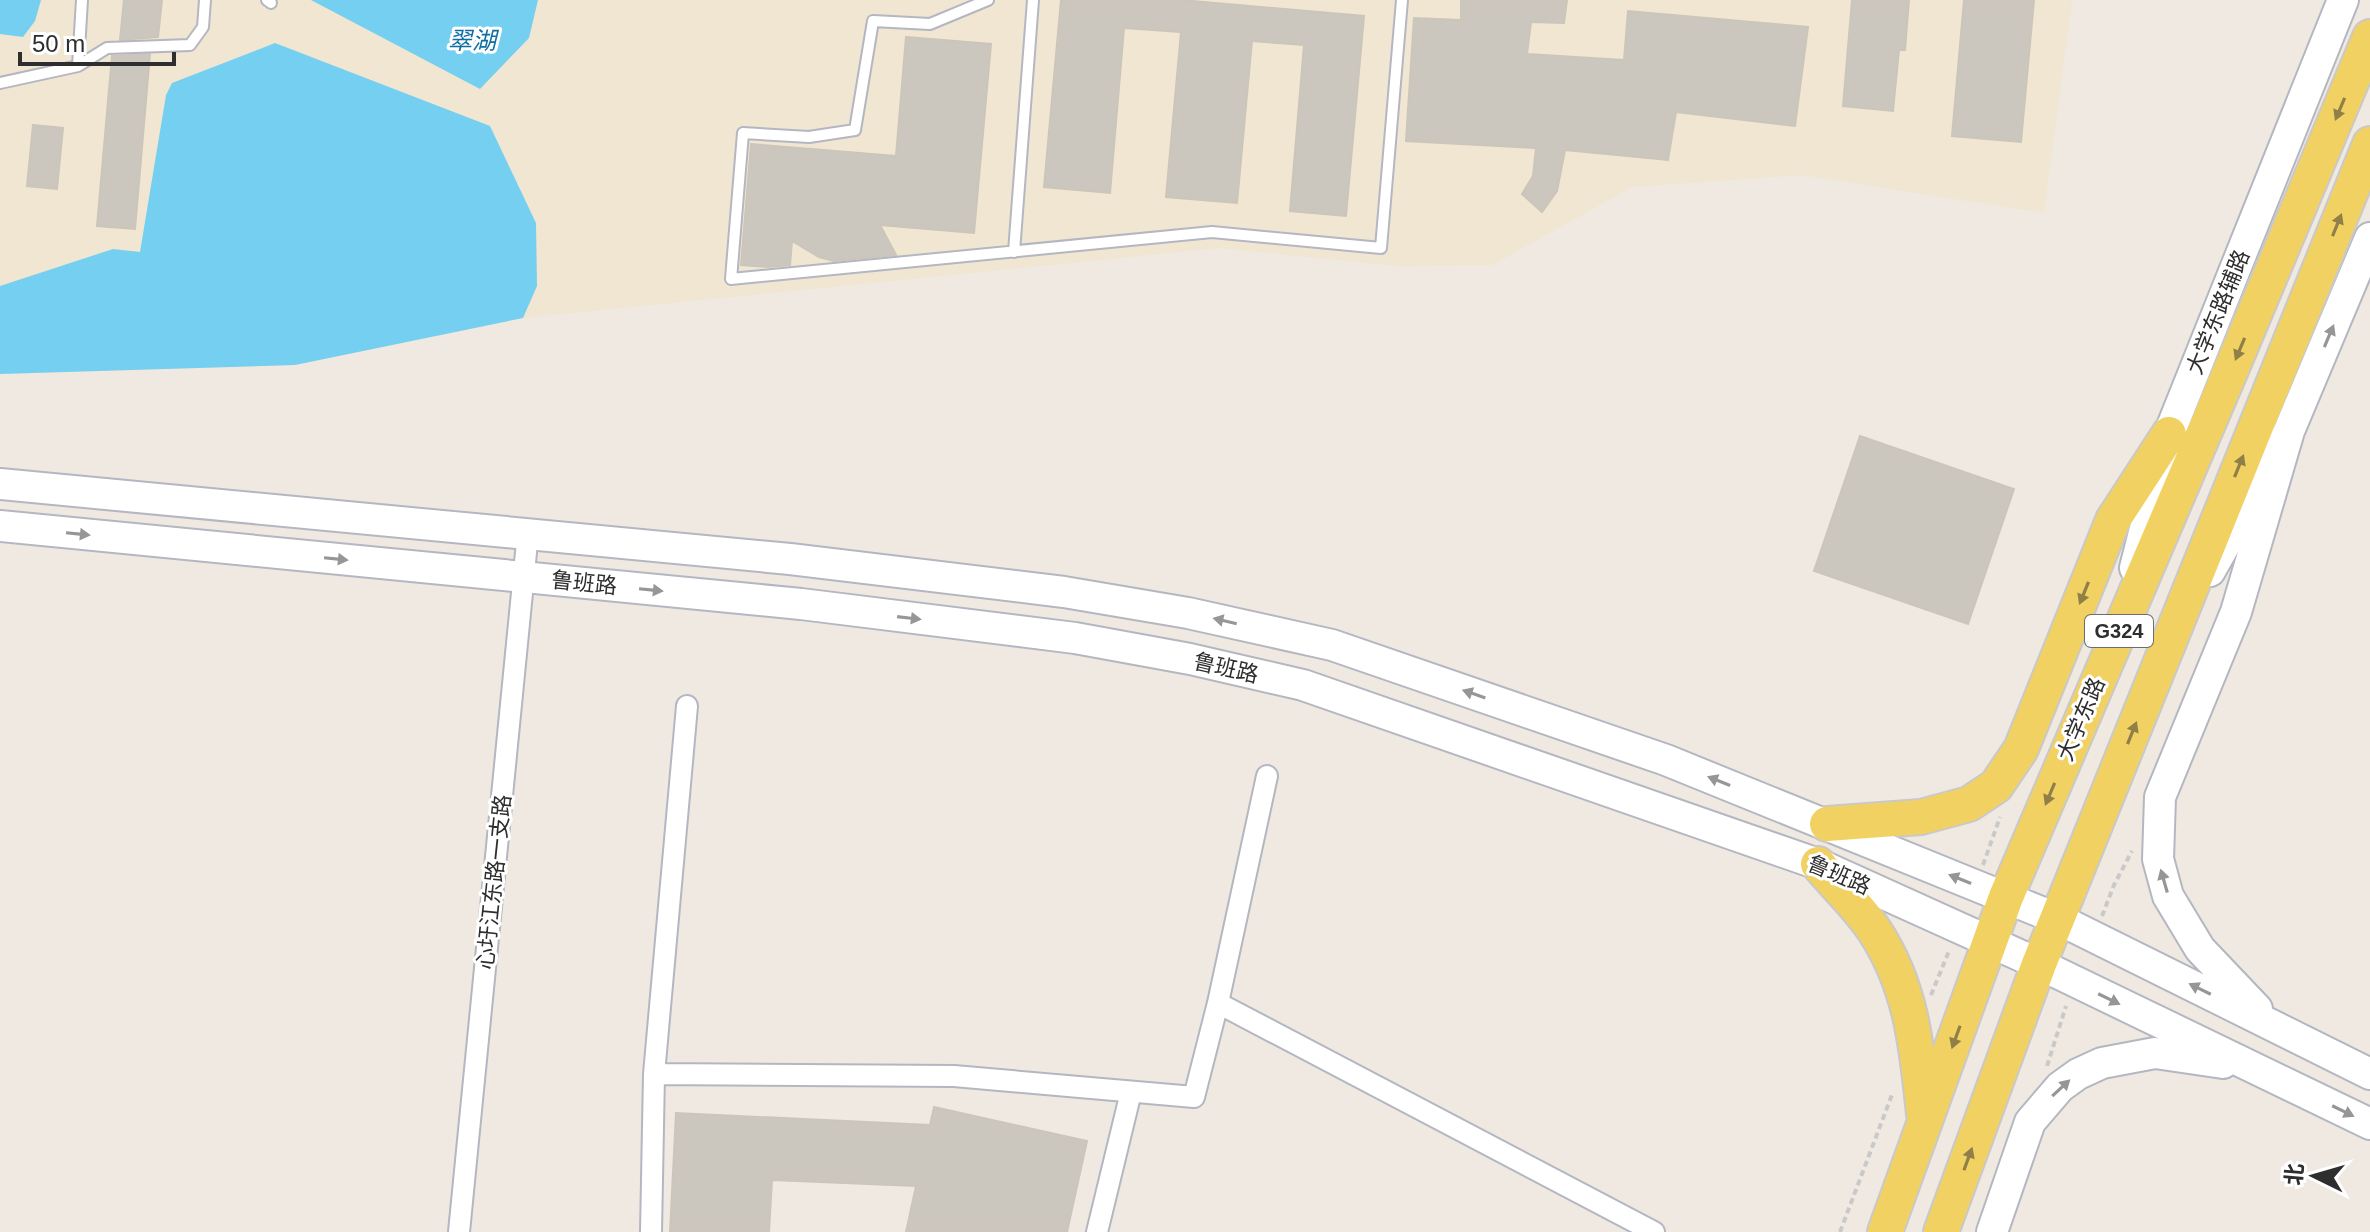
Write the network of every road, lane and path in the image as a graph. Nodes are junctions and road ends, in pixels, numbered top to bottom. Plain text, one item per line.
1 (82, 0) edge
2 (205, 0) edge
3 (988, 0) edge
4 (1033, 0) edge
5 (1402, 0) edge
6 (2343, 0) edge
7 (2370, 37) edge
8 (78, 66) junction
9 (0, 83) edge
10 (2370, 144) edge
11 (2370, 238) edge
12 (1014, 252) junction
13 (2289, 431) junction
14 (2169, 434) junction
15 (0, 484) edge
16 (0, 526) edge
17 (528, 532) junction
18 (525, 577) junction
19 (2118, 632) junction
20 (2164, 653) junction
21 (687, 706) dead end
22 (1267, 776) dead end
23 (1827, 824) junction
24 (1818, 864) junction
25 (2006, 897) junction
26 (2058, 919) junction
27 (1990, 942) junction
28 (2039, 964) junction
29 (1218, 1003) junction
30 (2272, 1025) junction
31 (2250, 1067) junction
32 (654, 1074) junction
33 (2370, 1074) edge
34 (1131, 1092) junction
35 (1926, 1123) junction
36 (2370, 1124) edge
37 (1885, 1228) edge
38 (459, 1232) edge
39 (651, 1232) edge
40 (1097, 1232) edge
41 (1654, 1232) edge
42 (1941, 1232) edge
43 (1992, 1232) edge

1 - 8 lane
2 - 8 lane
3 - 12 lane
4 - 12 lane
5 - 12 lane
6 - 14 main road, 大学东路辅路
7 -> 19 main road, 大学东路 / G324
8 - 9 lane
20 -> 10 main road, G324
13 -> 11 main road
13 - 20 main road
30 -> 13 main road
14 - 19 main road, 大学东路辅路
14 -> 23 main road
15 - 17 main road, 鲁班路
16 -> 18 main road, 鲁班路
17 - 18 street, 心圩江东路一支路
23 -> 17 main road, 鲁班路
18 -> 24 main road, 鲁班路
18 - 38 street, 心圩江东路一支路
19 -> 25 main road, 大学东路 / G324
26 -> 20 main road, G324
21 - 32 street
22 - 29 street
25 -> 23 main road, 鲁班路
24 - 27 main road, 鲁班路
24 - 35 main road
25 - 26 main road, 鲁班路
25 - 27 main road, 大学东路 / G324
26 - 28 main road, G324
30 -> 26 main road, 鲁班路
27 - 28 main road, 鲁班路
27 -> 35 main road, 大学东路 / G324
28 -> 31 main road, 鲁班路
42 -> 28 main road, G324
29 - 34 street
29 - 41 street
30 - 33 main road, 鲁班路
31 -> 36 main road, 鲁班路
43 -> 31 main road
32 - 34 street
32 - 39 street
34 - 40 street
35 - 37 main road, 大学东路 / G324

